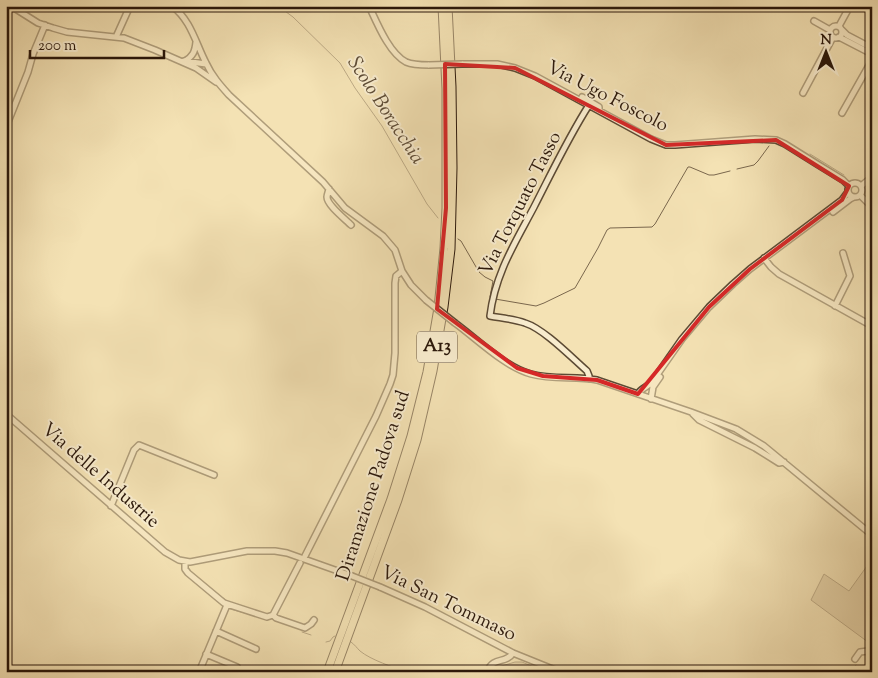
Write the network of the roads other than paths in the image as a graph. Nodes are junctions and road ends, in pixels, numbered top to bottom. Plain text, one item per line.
1 (11, 6) edge
2 (130, 6) edge
3 (172, 6) edge
4 (369, 6) edge
5 (442, 6) edge
6 (450, 6) edge
7 (850, 6) edge
8 (814, 21) dead end
9 (45, 25) junction
10 (841, 28) junction
11 (830, 30) junction
12 (116, 37) junction
13 (833, 37) junction
14 (839, 37) junction
15 (196, 42) junction
16 (871, 53) edge
17 (181, 60) junction
18 (206, 64) junction
19 (196, 68) junction
20 (218, 84) junction
21 (803, 93) dead end
22 (582, 97) dead end
23 (589, 105) junction
24 (599, 110) junction
25 (842, 113) dead end
26 (6, 127) edge
27 (872, 177) edge
28 (861, 186) junction
29 (329, 189) junction
30 (848, 189) junction
31 (857, 196) junction
32 (872, 207) edge
33 (351, 224) dead end
34 (843, 253) dead end
35 (765, 260) junction
36 (402, 271) junction
37 (835, 306) junction
38 (872, 326) edge
39 (589, 379) junction
40 (638, 394) junction
41 (650, 399) junction
42 (6, 414) edge
43 (214, 475) dead end
44 (111, 506) junction
45 (872, 535) edge
46 (304, 556) dead end
47 (175, 559) joint
48 (185, 562) junction
49 (300, 564) dead end
50 (227, 605) junction
51 (273, 616) junction
52 (314, 620) dead end
53 (216, 631) junction
54 (256, 649) dead end
55 (505, 649) junction
56 (513, 653) junction
57 (872, 653) edge
58 (206, 654) junction
59 (855, 659) dead end
60 (498, 660) junction
61 (237, 667) dead end
62 (199, 672) edge
63 (328, 672) edge
64 (335, 672) edge
65 (487, 672) edge
66 (560, 672) edge

1 - 9 street
2 - 12 street
3 - 15 street
4 - 23 street, Via Ugo Foscolo, bridge
5 - 63 highway, Diramazione Padova sud / A13
6 - 64 highway, Diramazione Padova sud / A13
7 - 10 street
8 - 11 street
9 - 12 street
9 - 26 street
10 - 11 street
10 - 14 street
10 - 16 street
11 - 13 street
12 - 17 street
13 - 14 street
13 - 21 street
14 - 16 street
15 - 17 street
15 - 18 street
16 - 25 street
17 - 18 street
17 - 19 street
18 - 19 street
18 - 20 street
19 - 20 street
20 - 29 street
22 - 24 street
23 - 24 street, Via Ugo Foscolo
23 - 39 street, Via Torquato Tasso
24 - 30 street, Via Ugo Foscolo
27 - 28 street
28 - 30 street
28 - 31 street
29 - 33 street
29 - 36 street
30 - 31 street, Via Ugo Foscolo
30 - 35 street
31 - 32 street, Via Ugo Foscolo
31 - 35 street
34 - 37 street
35 - 37 street
35 - 40 street
35 - 41 street
36 - 39 street, bridge
36 - 46 street
37 - 38 street
39 - 40 street
40 - 41 street
41 - 45 street
42 - 44 street, Via delle Industrie
43 - 44 street
44 - 47 street, Via delle Industrie
47 - 48 street, Via San Tommaso
48 - 50 street
48 - 55 street, Via San Tommaso, bridge
49 - 51 street
50 - 51 street
50 - 53 street
51 - 52 street
53 - 54 street
53 - 58 street
55 - 56 street, Via San Tommaso
55 - 60 street
56 - 60 street
56 - 66 street, Via San Tommaso
57 - 59 street
58 - 61 street
58 - 62 street
60 - 65 street

